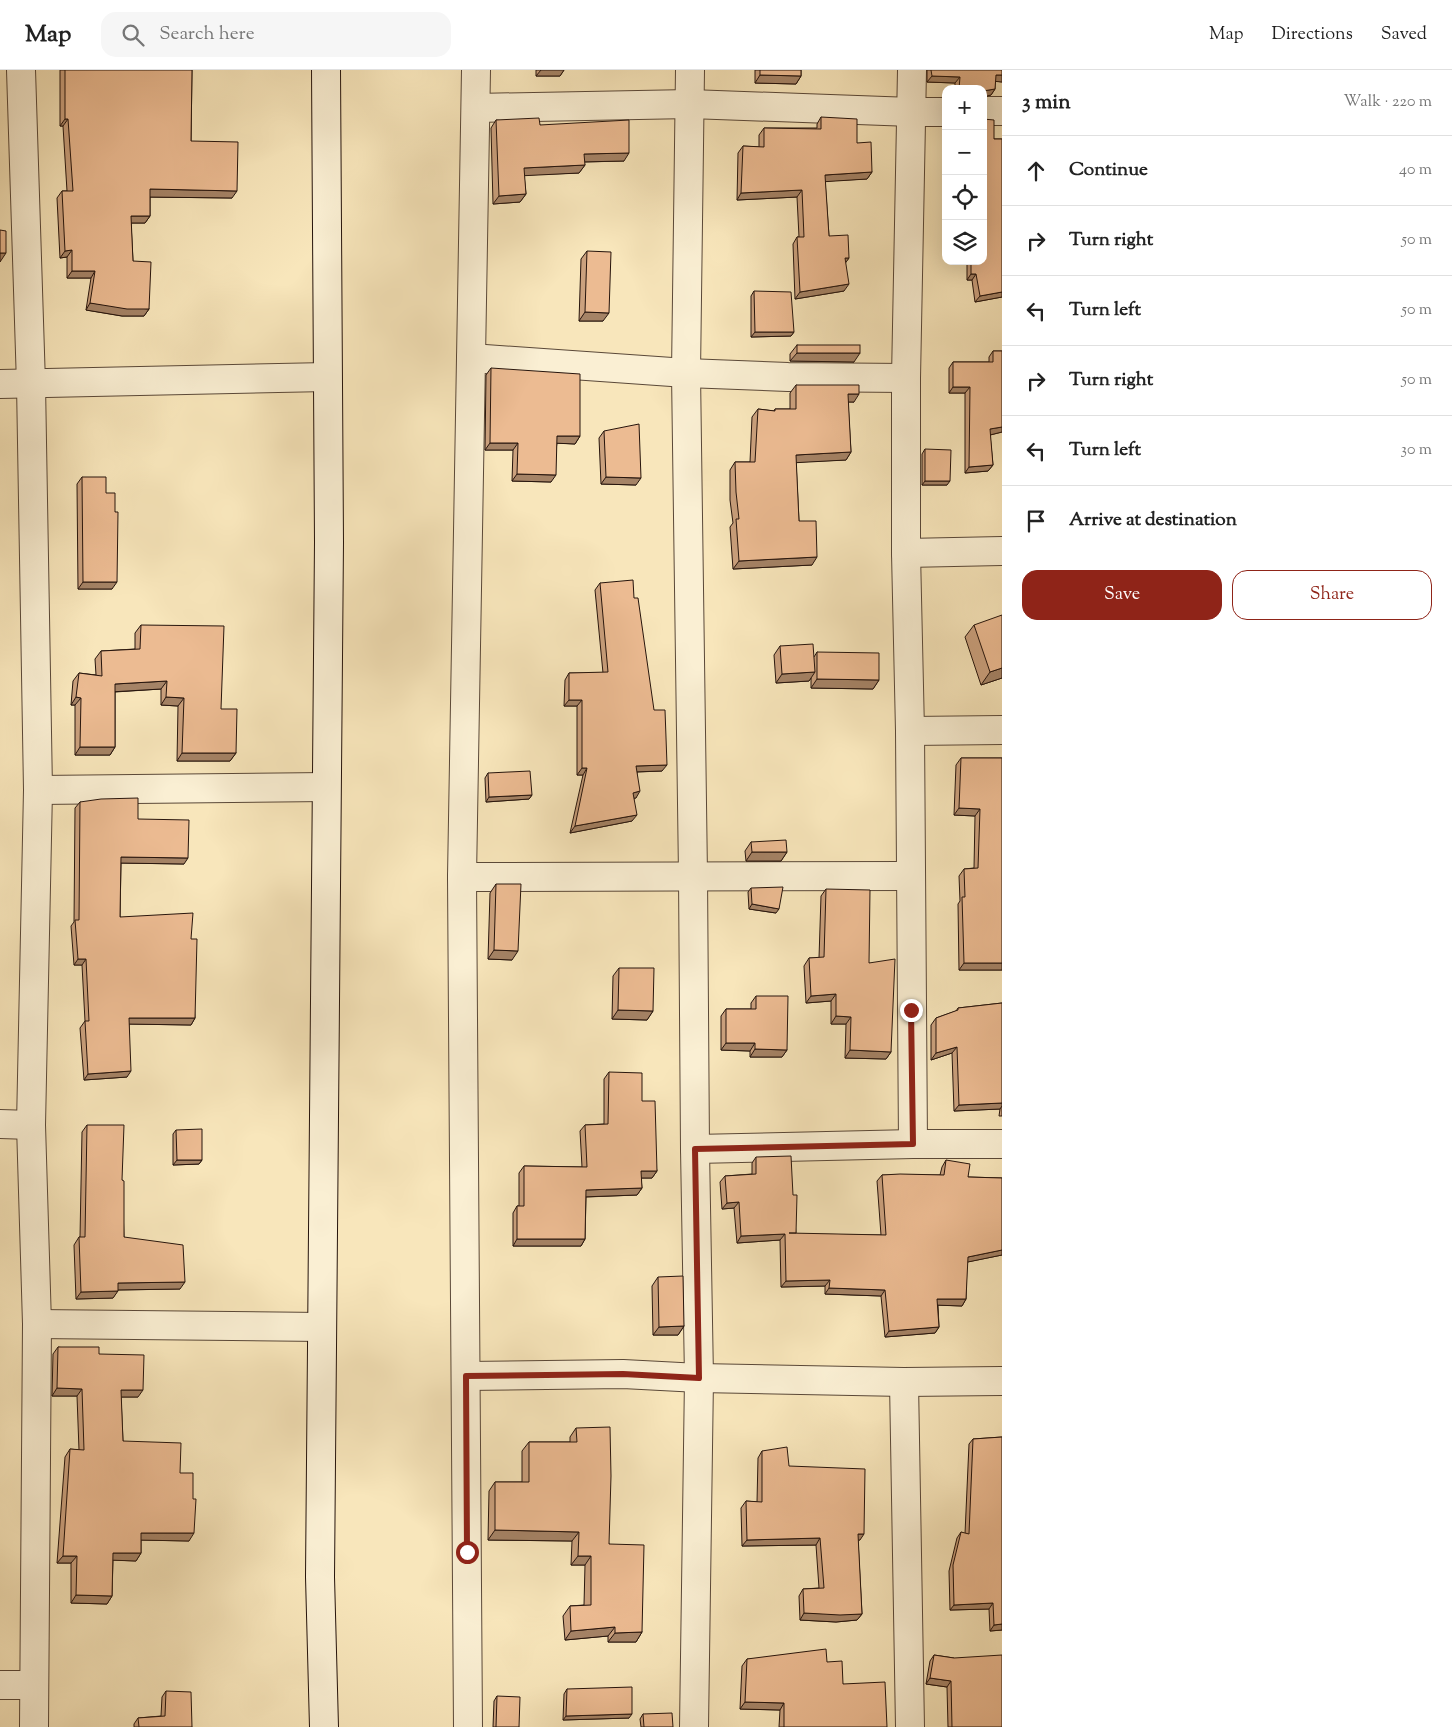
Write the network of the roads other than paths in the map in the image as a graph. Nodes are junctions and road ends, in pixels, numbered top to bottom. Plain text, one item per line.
1 (21, 70) edge
2 (326, 70) edge
3 (476, 70) edge
4 (690, 70) edge
5 (912, 70) edge
6 (690, 104) junction
7 (476, 108) junction
8 (1002, 111) edge
9 (912, 112) junction
10 (942, 112) edge
11 (987, 112) edge
12 (471, 358) junction
13 (686, 373) junction
14 (327, 377) junction
15 (906, 378) junction
16 (0, 384) edge
17 (31, 384) junction
18 (1002, 551) edge
19 (906, 553) junction
20 (1002, 730) edge
21 (910, 731) junction
22 (326, 787) junction
23 (38, 790) junction
24 (694, 875) junction
25 (910, 876) junction
26 (462, 877) junction
27 (0, 1124) edge
28 (31, 1125) junction
29 (913, 1144) junction
30 (1002, 1144) edge
31 (695, 1149) junction
32 (37, 1324) junction
33 (322, 1327) junction
34 (466, 1376) junction
35 (699, 1378) junction
36 (1002, 1381) edge
37 (904, 1382) junction
38 (0, 1685) edge
39 (34, 1685) junction
40 (34, 1727) edge
41 (324, 1727) edge
42 (468, 1727) edge
43 (694, 1727) edge
44 (910, 1727) edge

1 - 17 street
2 - 14 street
3 - 7 street
4 - 6 street
5 - 9 street
6 - 7 street
6 - 9 street
6 - 13 street
7 - 12 street
8 - 11 street
9 - 10 street
9 - 15 street
12 - 13 street
12 - 26 street
13 - 15 street
13 - 24 street
14 - 17 street
14 - 22 street
15 - 19 street
16 - 17 street
17 - 23 street
18 - 19 street
19 - 21 street
20 - 21 street
21 - 25 street
22 - 23 street
22 - 33 street
23 - 28 street
24 - 25 street
24 - 26 street
24 - 31 street
25 - 29 street
26 - 34 street
27 - 28 street
28 - 32 street
29 - 30 street
29 - 31 street
31 - 35 street
32 - 33 street
32 - 39 street
33 - 41 street
34 - 35 street
34 - 42 street
35 - 37 street
35 - 43 street
36 - 37 street
37 - 44 street
38 - 39 street
39 - 40 street

